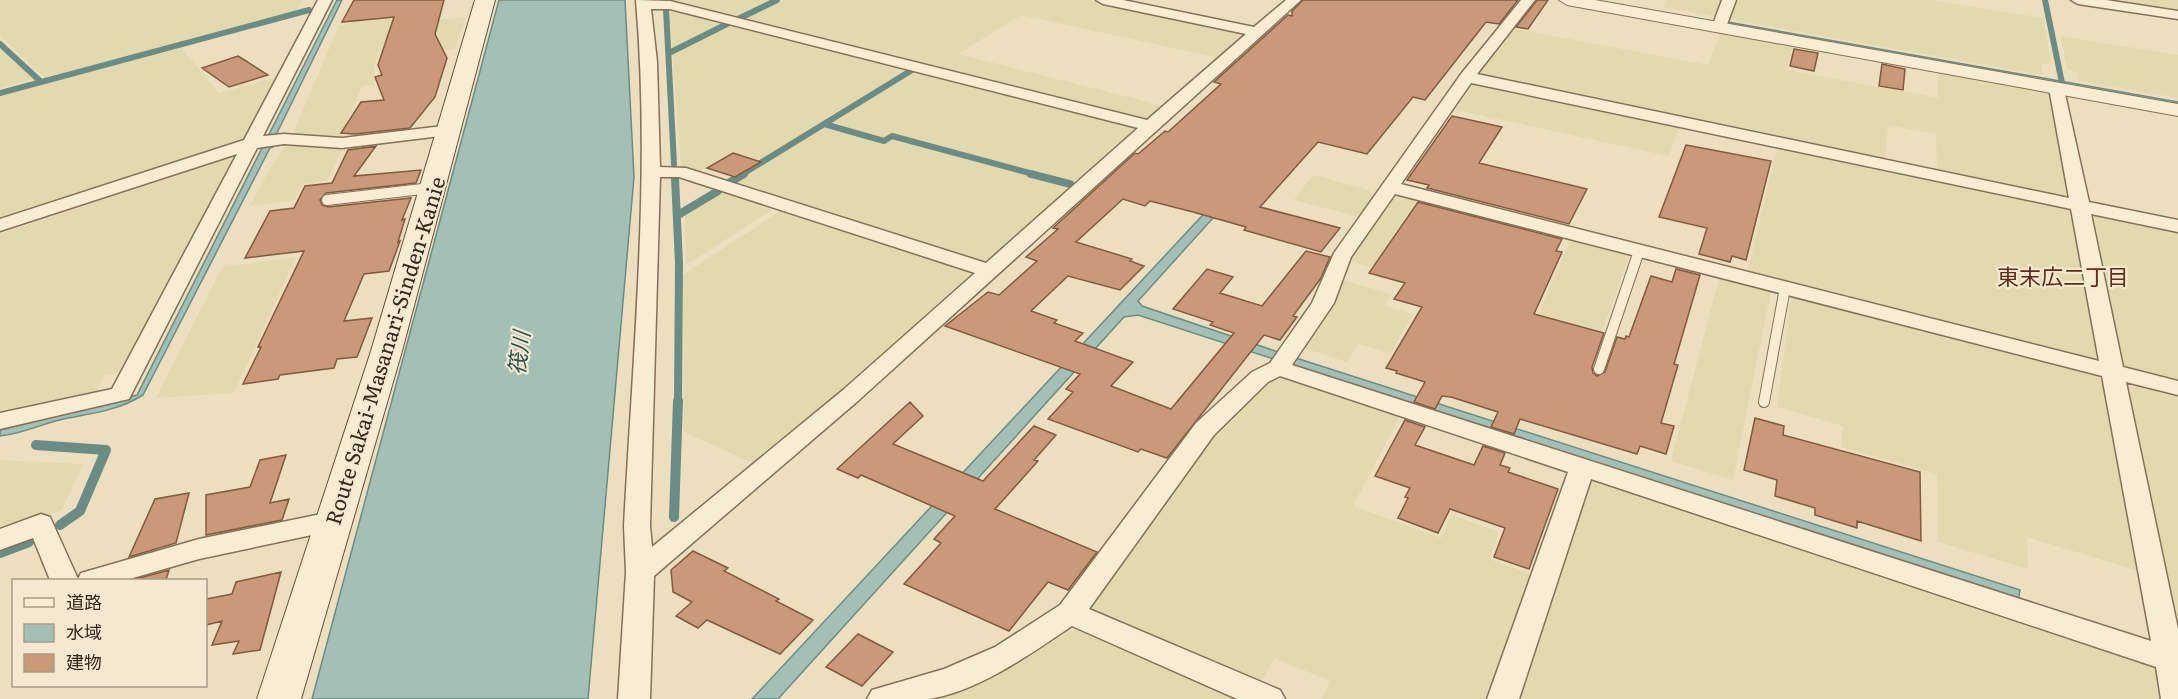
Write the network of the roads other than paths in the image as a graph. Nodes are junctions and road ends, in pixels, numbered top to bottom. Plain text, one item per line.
1 (485, 0) edge
2 (1103, 0) edge
3 (1294, 0) edge
4 (1528, 0) edge
5 (1567, 0) edge
6 (1728, 0) edge
7 (2078, 0) edge
8 (643, 3) edge
9 (326, 10) edge
10 (2178, 15) edge
11 (1719, 27) junction
12 (1256, 32) junction
13 (1467, 77) junction
14 (2057, 88) junction
15 (2178, 110) edge
16 (1150, 126) junction
17 (451, 130) junction
18 (252, 143) junction
19 (651, 172) junction
20 (435, 187) junction
21 (1390, 187) junction
22 (327, 200) dead end
23 (2081, 206) junction
24 (0, 225) edge
25 (2178, 226) edge
26 (1639, 251) junction
27 (990, 271) junction
28 (1785, 288) junction
29 (1282, 362) junction
30 (1599, 369) dead end
31 (2112, 371) junction
32 (2178, 388) edge
33 (1764, 402) dead end
34 (0, 421) edge
35 (1582, 467) junction
36 (336, 521) junction
37 (0, 540) edge
38 (640, 572) junction
39 (64, 579) edge
40 (94, 579) edge
41 (1070, 613) junction
42 (2170, 628) edge
43 (2174, 661) edge
44 (279, 699) edge
45 (634, 699) edge
46 (883, 699) edge
47 (1269, 699) edge
48 (1503, 699) edge
49 (2177, 699) edge

1 - 17 main road, Route Sakai-Masanari-Sinden-Kanie
2 - 12 street
3 - 12 street
4 - 13 street
5 - 11 street
6 - 11 street
7 - 10 street
8 - 16 street
8 - 19 street
9 - 18 street
11 - 14 street
12 - 16 street
13 - 21 street
13 - 23 street
14 - 15 street
14 - 23 street
16 - 27 street
17 - 18 street
17 - 20 main road, Route Sakai-Masanari-Sinden-Kanie
18 - 24 street
18 - 34 street
19 - 27 street
19 - 38 street
20 - 22 lane
20 - 36 main road, Route Sakai-Masanari-Sinden-Kanie
21 - 26 street
21 - 29 street
23 - 25 street
23 - 31 street
26 - 28 street
26 - 30 lane
27 - 38 street
28 - 31 street
28 - 33 lane
29 - 35 street
29 - 41 street
31 - 32 street
31 - 42 street
35 - 43 street
35 - 48 street
36 - 40 street
36 - 44 main road, Route Sakai-Masanari-Sinden-Kanie
37 - 39 street
38 - 45 street
41 - 46 street
41 - 47 street
42 - 43 street
43 - 49 street

